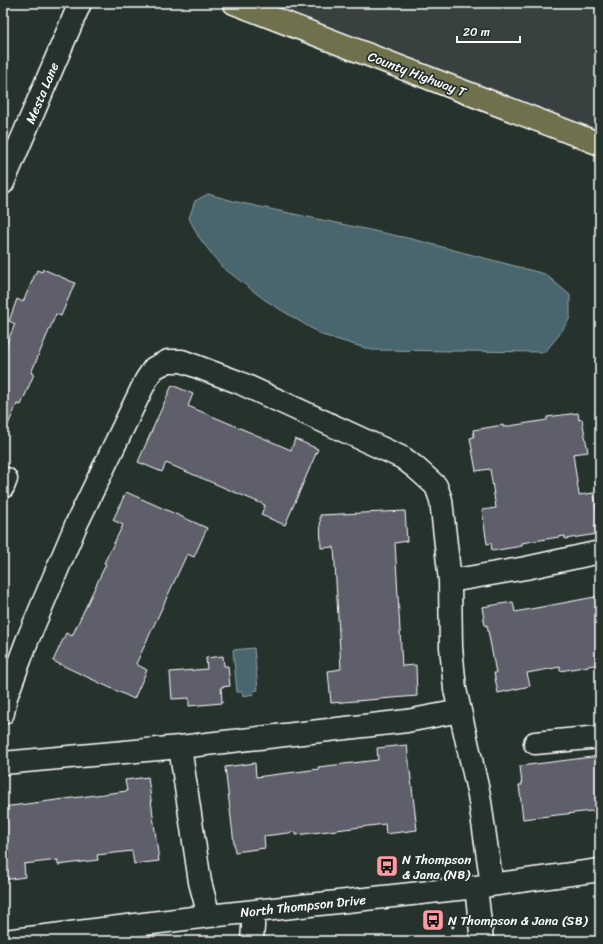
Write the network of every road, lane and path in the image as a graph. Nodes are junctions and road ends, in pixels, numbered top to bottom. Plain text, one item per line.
1 (80, 3) edge
2 (234, 3) edge
3 (600, 144) edge
4 (3, 183) edge
5 (600, 552) edge
6 (450, 581) junction
7 (460, 711) junction
8 (3, 713) edge
9 (600, 737) edge
10 (535, 743) dead end
11 (180, 747) junction
12 (3, 763) edge
13 (600, 870) edge
14 (484, 886) junction
15 (254, 912) junction
16 (209, 916) junction
17 (457, 921) dead end
18 (452, 928) dead end
19 (5, 941) edge
20 (252, 941) edge
21 (482, 941) edge

1 - 4 street, Mesta Lane
2 - 3 main road, County Highway T
5 - 6 street
6 - 7 street
6 - 8 street
7 - 11 street
7 - 14 street
9 - 10 street
11 - 12 street
11 - 16 street
13 - 14 street, North Thompson Drive
14 - 15 street, North Thompson Drive
14 - 21 street
15 - 16 street, North Thompson Drive
15 - 20 street
16 - 19 street, North Thompson Drive
17 - 18 path

